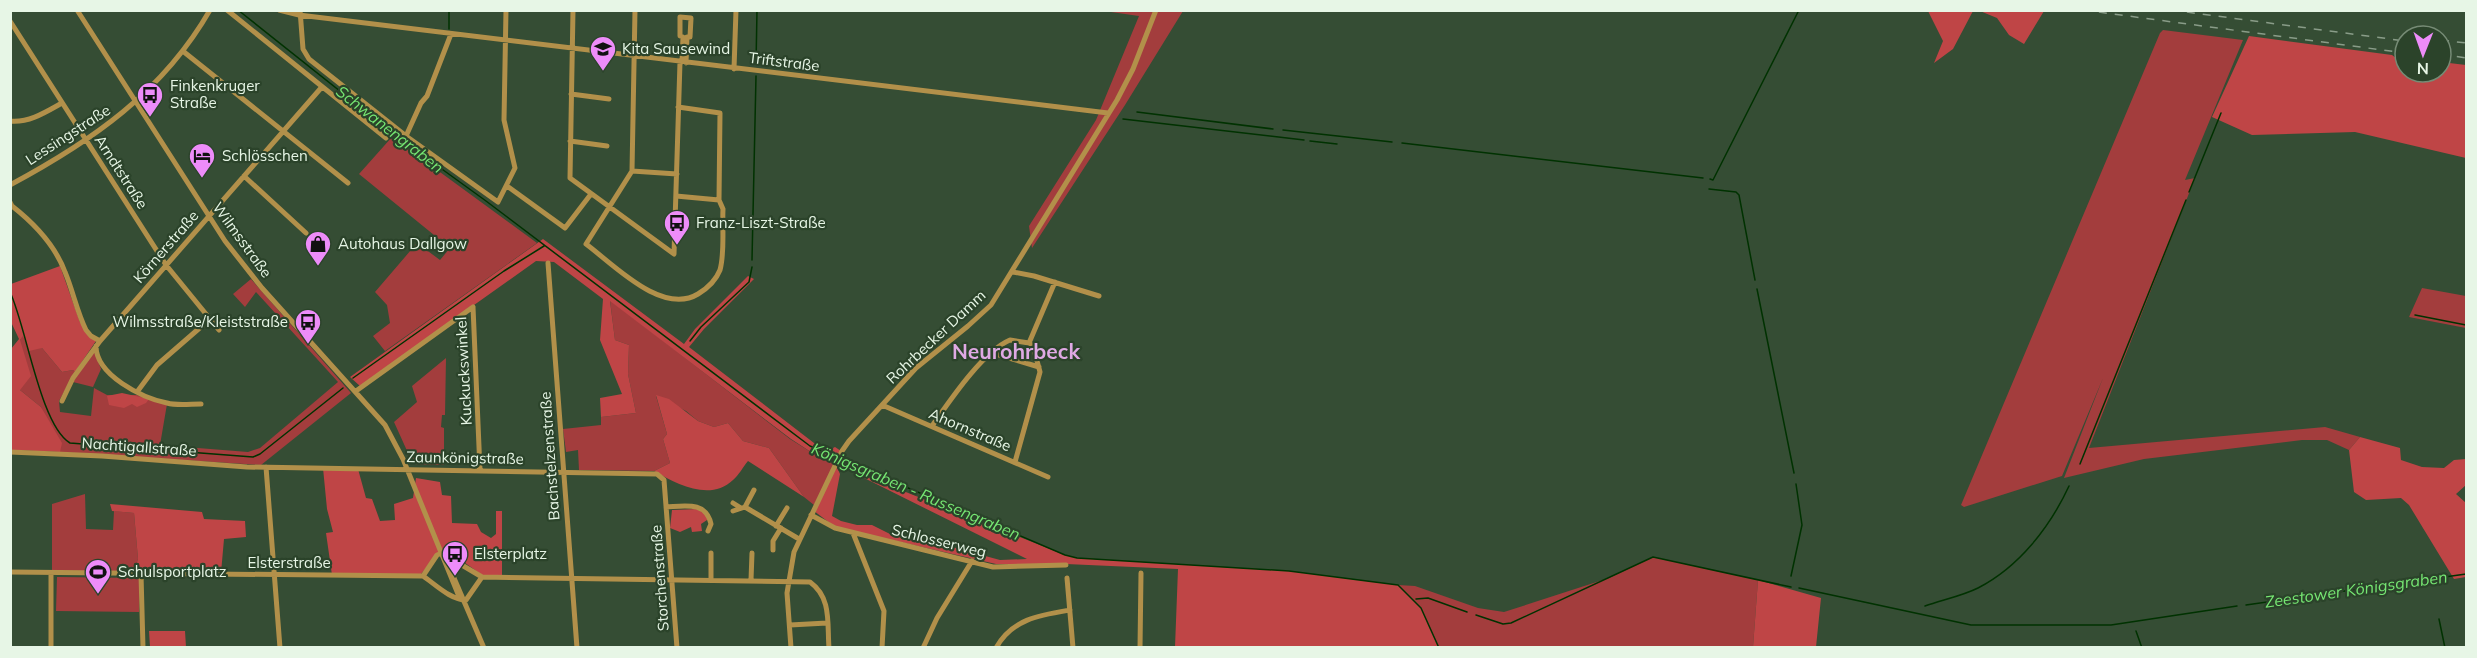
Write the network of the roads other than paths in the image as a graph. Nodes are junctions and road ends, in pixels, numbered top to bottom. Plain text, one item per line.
1 (77, 10) edge
2 (210, 10) edge
3 (227, 10) edge
4 (279, 10) edge
5 (506, 10) edge
6 (573, 10) edge
7 (635, 10) edge
8 (736, 10) edge
9 (1156, 10) edge
10 (300, 13) edge
11 (10, 21) edge
12 (451, 34) junction
13 (685, 37) dead end
14 (506, 40) junction
15 (572, 49) junction
16 (183, 52) junction
17 (634, 56) junction
18 (683, 62) junction
19 (734, 69) junction
20 (321, 88) junction
21 (571, 94) junction
22 (609, 99) dead end
23 (62, 103) junction
24 (136, 103) junction
25 (678, 107) junction
26 (1108, 113) junction
27 (10, 121) edge
28 (283, 131) junction
29 (406, 136) junction
30 (386, 138) dead end
31 (87, 140) junction
32 (570, 141) junction
33 (607, 146) dead end
34 (632, 171) junction
35 (677, 174) junction
36 (244, 176) junction
37 (348, 183) dead end
38 (11, 186) edge
39 (507, 186) junction
40 (591, 194) junction
41 (676, 195) junction
42 (719, 200) junction
43 (11, 205) edge
44 (609, 207) junction
45 (209, 216) junction
46 (306, 233) dead end
47 (548, 263) dead end
48 (166, 265) junction
49 (1013, 272) junction
50 (1055, 282) junction
51 (1099, 296) dead end
52 (210, 319) junction
53 (219, 330) dead end
54 (98, 343) junction
55 (1029, 343) junction
56 (992, 353) junction
57 (1039, 367) junction
58 (356, 391) junction
59 (137, 392) junction
60 (62, 401) dead end
61 (201, 404) dead end
62 (882, 405) junction
63 (932, 426) junction
64 (10, 452) edge
65 (1015, 462) junction
66 (266, 468) junction
67 (407, 469) junction
68 (480, 470) junction
69 (563, 471) junction
70 (661, 477) joint
71 (1048, 477) dead end
72 (754, 490) dead end
73 (733, 503) dead end
74 (666, 507) junction
75 (743, 508) junction
76 (787, 508) dead end
77 (734, 511) dead end
78 (812, 513) junction
79 (779, 527) junction
80 (708, 531) dead end
81 (854, 533) junction
82 (799, 539) junction
83 (773, 550) dead end
84 (442, 553) junction
85 (752, 553) dead end
86 (711, 554) dead end
87 (972, 561) junction
88 (1066, 565) dead end
89 (10, 572) edge
90 (51, 573) junction
91 (1141, 573) dead end
92 (141, 574) junction
93 (275, 575) junction
94 (423, 576) junction
95 (482, 577) junction
96 (572, 578) junction
97 (1067, 578) dead end
98 (672, 580) junction
99 (711, 580) junction
100 (751, 580) junction
101 (788, 580) junction
102 (463, 600) junction
103 (1070, 610) junction
104 (827, 623) junction
105 (790, 625) junction
106 (51, 648) edge
107 (143, 648) edge
108 (280, 648) edge
109 (484, 648) edge
110 (577, 648) edge
111 (677, 648) edge
112 (791, 648) edge
113 (829, 648) edge
114 (882, 648) edge
115 (923, 648) edge
116 (996, 648) edge
117 (1073, 648) edge
118 (1140, 648) edge

1 - 24 street, Wilmsstraße
2 - 16 street
3 - 20 street
4 - 10 street, Triftstraße
5 - 14 street
6 - 15 street
7 - 17 street
8 - 19 street
9 - 26 street, Rohrbecker Damm
10 - 12 street, Triftstraße
10 - 29 street
11 - 23 street, Arndtstraße
12 - 14 street, Triftstraße
12 - 29 street
13 - 18 street
14 - 15 street, Triftstraße
14 - 39 street
15 - 17 street, Triftstraße
15 - 21 street
16 - 24 street
16 - 28 street
17 - 18 street, Triftstraße
17 - 34 street
18 - 19 street, Triftstraße
18 - 25 street
19 - 26 street, Triftstraße
20 - 28 street, Körnerstraße
20 - 30 street
21 - 22 street
21 - 32 street
23 - 27 street
23 - 31 street, Arndtstraße
24 - 31 street, Lessingstraße
24 - 45 street, Wilmsstraße
25 - 35 street
25 - 42 street
26 - 49 street, Rohrbecker Damm
28 - 36 street, Körnerstraße
28 - 37 street
29 - 39 street
31 - 38 street, Lessingstraße
31 - 48 street, Arndtstraße
32 - 33 street
32 - 40 street
34 - 35 street
34 - 44 street
35 - 41 street
36 - 45 street, Körnerstraße
36 - 46 street
39 - 40 street
40 - 44 street
41 - 42 street
41 - 44 street
42 - 44 street
43 - 54 street
45 - 48 street, Körnerstraße
45 - 58 street, Wilmsstraße
47 - 69 street, Bachstelzenstraße
48 - 52 street, Arndtstraße
48 - 54 street, Körnerstraße
49 - 50 street
49 - 62 street, Rohrbecker Damm
50 - 51 street
50 - 55 street
52 - 53 street, Arndtstraße
52 - 59 street
54 - 59 street
54 - 60 street, Körnerstraße
55 - 56 street
55 - 57 street
56 - 57 street
56 - 63 street
57 - 65 street
58 - 67 street, Wilmsstraße
58 - 68 street, Kuckuckswinkel
59 - 61 street
62 - 63 street, Ahornstraße
62 - 78 street, Rohrbecker Damm
63 - 65 street, Ahornstraße
64 - 66 street, Nachtigallstraße
65 - 71 street, Ahornstraße
66 - 67 street, Zaunkönigstraße
66 - 93 street
67 - 68 street, Zaunkönigstraße
67 - 84 street, Wilmsstraße
68 - 69 street, Zaunkönigstraße
69 - 70 street, Zaunkönigstraße
69 - 96 street, Bachstelzenstraße
70 - 74 street, Storchenstraße
72 - 75 street
73 - 75 street
74 - 80 street, Storchenstraße
74 - 98 street, Storchenstraße
75 - 77 street
75 - 79 street
76 - 79 street
78 - 81 street, Schlosserweg
78 - 82 street, Rohrbecker Damm
79 - 82 street
79 - 83 street
81 - 87 street, Schlosserweg
81 - 114 street
82 - 101 street, Rohrbecker Damm
84 - 94 street
84 - 95 street
84 - 102 street, Wilmsstraße
85 - 100 street
86 - 99 street
87 - 88 street, Schlosserweg
87 - 115 street
89 - 90 street, Elsterstraße
90 - 92 street, Elsterstraße
90 - 106 street
91 - 118 street
92 - 93 street, Elsterstraße
92 - 107 street
93 - 94 street, Elsterstraße
93 - 108 street
94 - 102 street
95 - 96 street
95 - 102 street
96 - 98 street
96 - 110 street, Bachstelzenstraße
97 - 103 street
98 - 99 street
98 - 111 street, Storchenstraße
99 - 100 street
100 - 101 street
101 - 104 street
101 - 105 street, Rohrbecker Damm
102 - 109 street, Wilmsstraße
103 - 116 street
103 - 117 street
104 - 105 street
104 - 113 street
105 - 112 street, Rohrbecker Damm

